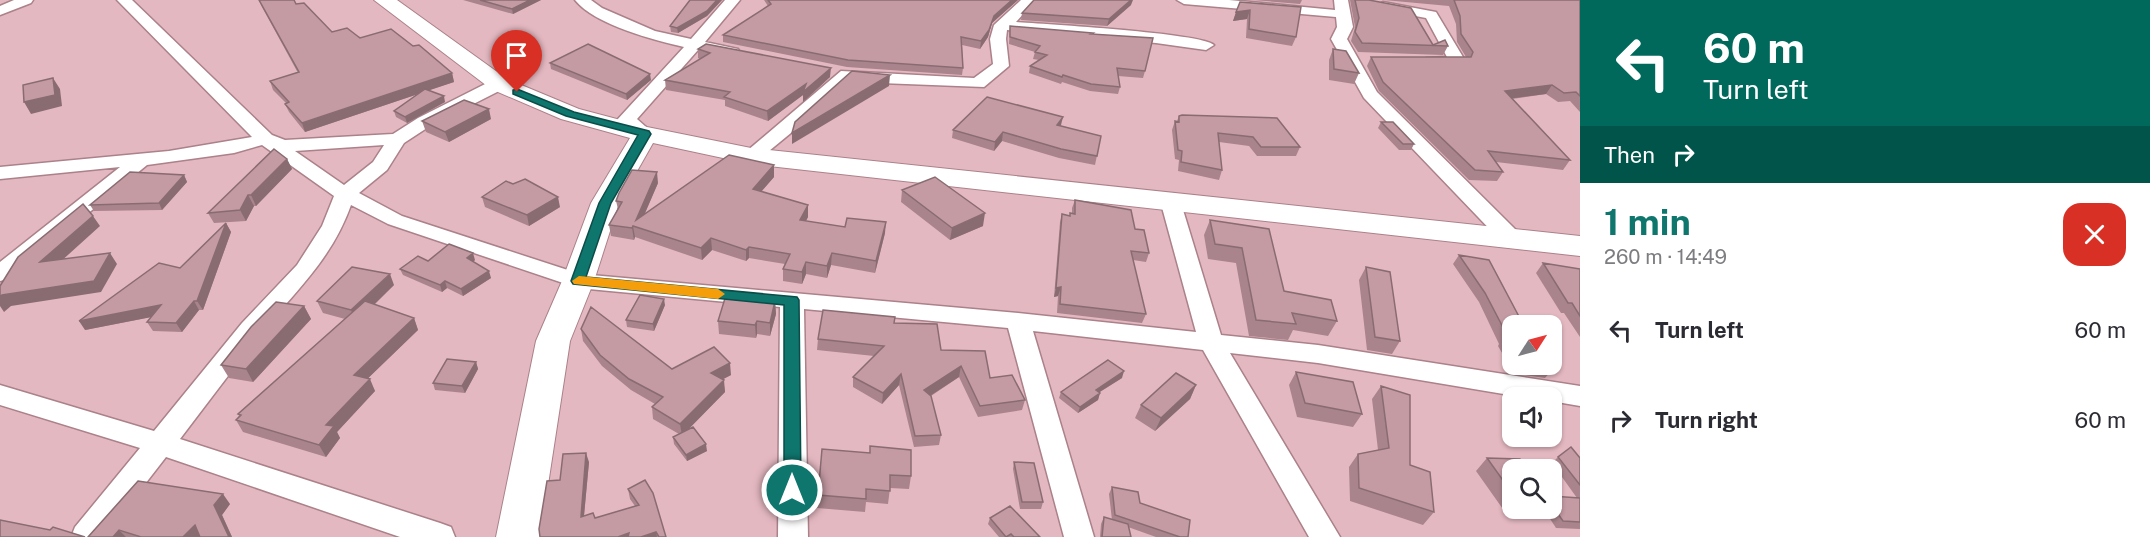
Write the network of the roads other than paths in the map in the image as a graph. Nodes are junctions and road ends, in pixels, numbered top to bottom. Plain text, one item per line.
1 (26, 0) edge
2 (124, 0) edge
3 (582, 0) edge
4 (733, 0) edge
5 (1029, 0) edge
6 (1184, 0) edge
7 (1367, 3) edge
8 (396, 4) edge
9 (1336, 7) edge
10 (0, 11) edge
11 (1001, 25) junction
12 (694, 44) junction
13 (1206, 45) dead end
14 (742, 54) edge
15 (1352, 59) junction
16 (1376, 60) edge
17 (1411, 61) edge
18 (824, 69) edge
19 (847, 74) junction
20 (499, 84) junction
21 (645, 134) junction
22 (265, 138) junction
23 (397, 139) junction
24 (751, 156) junction
25 (141, 160) junction
26 (0, 173) edge
27 (345, 194) junction
28 (1170, 200) junction
29 (1510, 237) junction
30 (1580, 246) edge
31 (0, 273) edge
32 (578, 281) junction
33 (792, 300) junction
34 (1018, 321) junction
35 (1212, 343) junction
36 (0, 395) edge
37 (1580, 396) edge
38 (159, 443) junction
39 (86, 537) edge
40 (440, 537) edge
41 (518, 537) edge
42 (793, 537) edge
43 (1079, 537) edge
44 (1325, 537) edge

1 - 10 street
2 - 22 street
3 - 12 street
4 - 12 street
5 - 11 street
6 - 9 street
7 - 17 street
8 - 20 street
9 - 15 street
11 - 13 street
11 - 19 street
12 - 14 street
12 - 21 street
15 - 16 street
15 - 29 street
18 - 19 street
19 - 24 street
20 - 21 street
20 - 23 street
21 - 24 street
21 - 32 street
22 - 23 street
22 - 25 street
22 - 27 street
23 - 27 street
24 - 28 street
25 - 26 street
25 - 31 street
27 - 32 street
27 - 38 street
28 - 29 street
28 - 35 street
29 - 30 street
32 - 33 street
32 - 41 street
33 - 34 street
33 - 42 street
34 - 35 street
34 - 43 street
35 - 37 street
35 - 44 street
36 - 38 street
38 - 39 street
38 - 40 street

